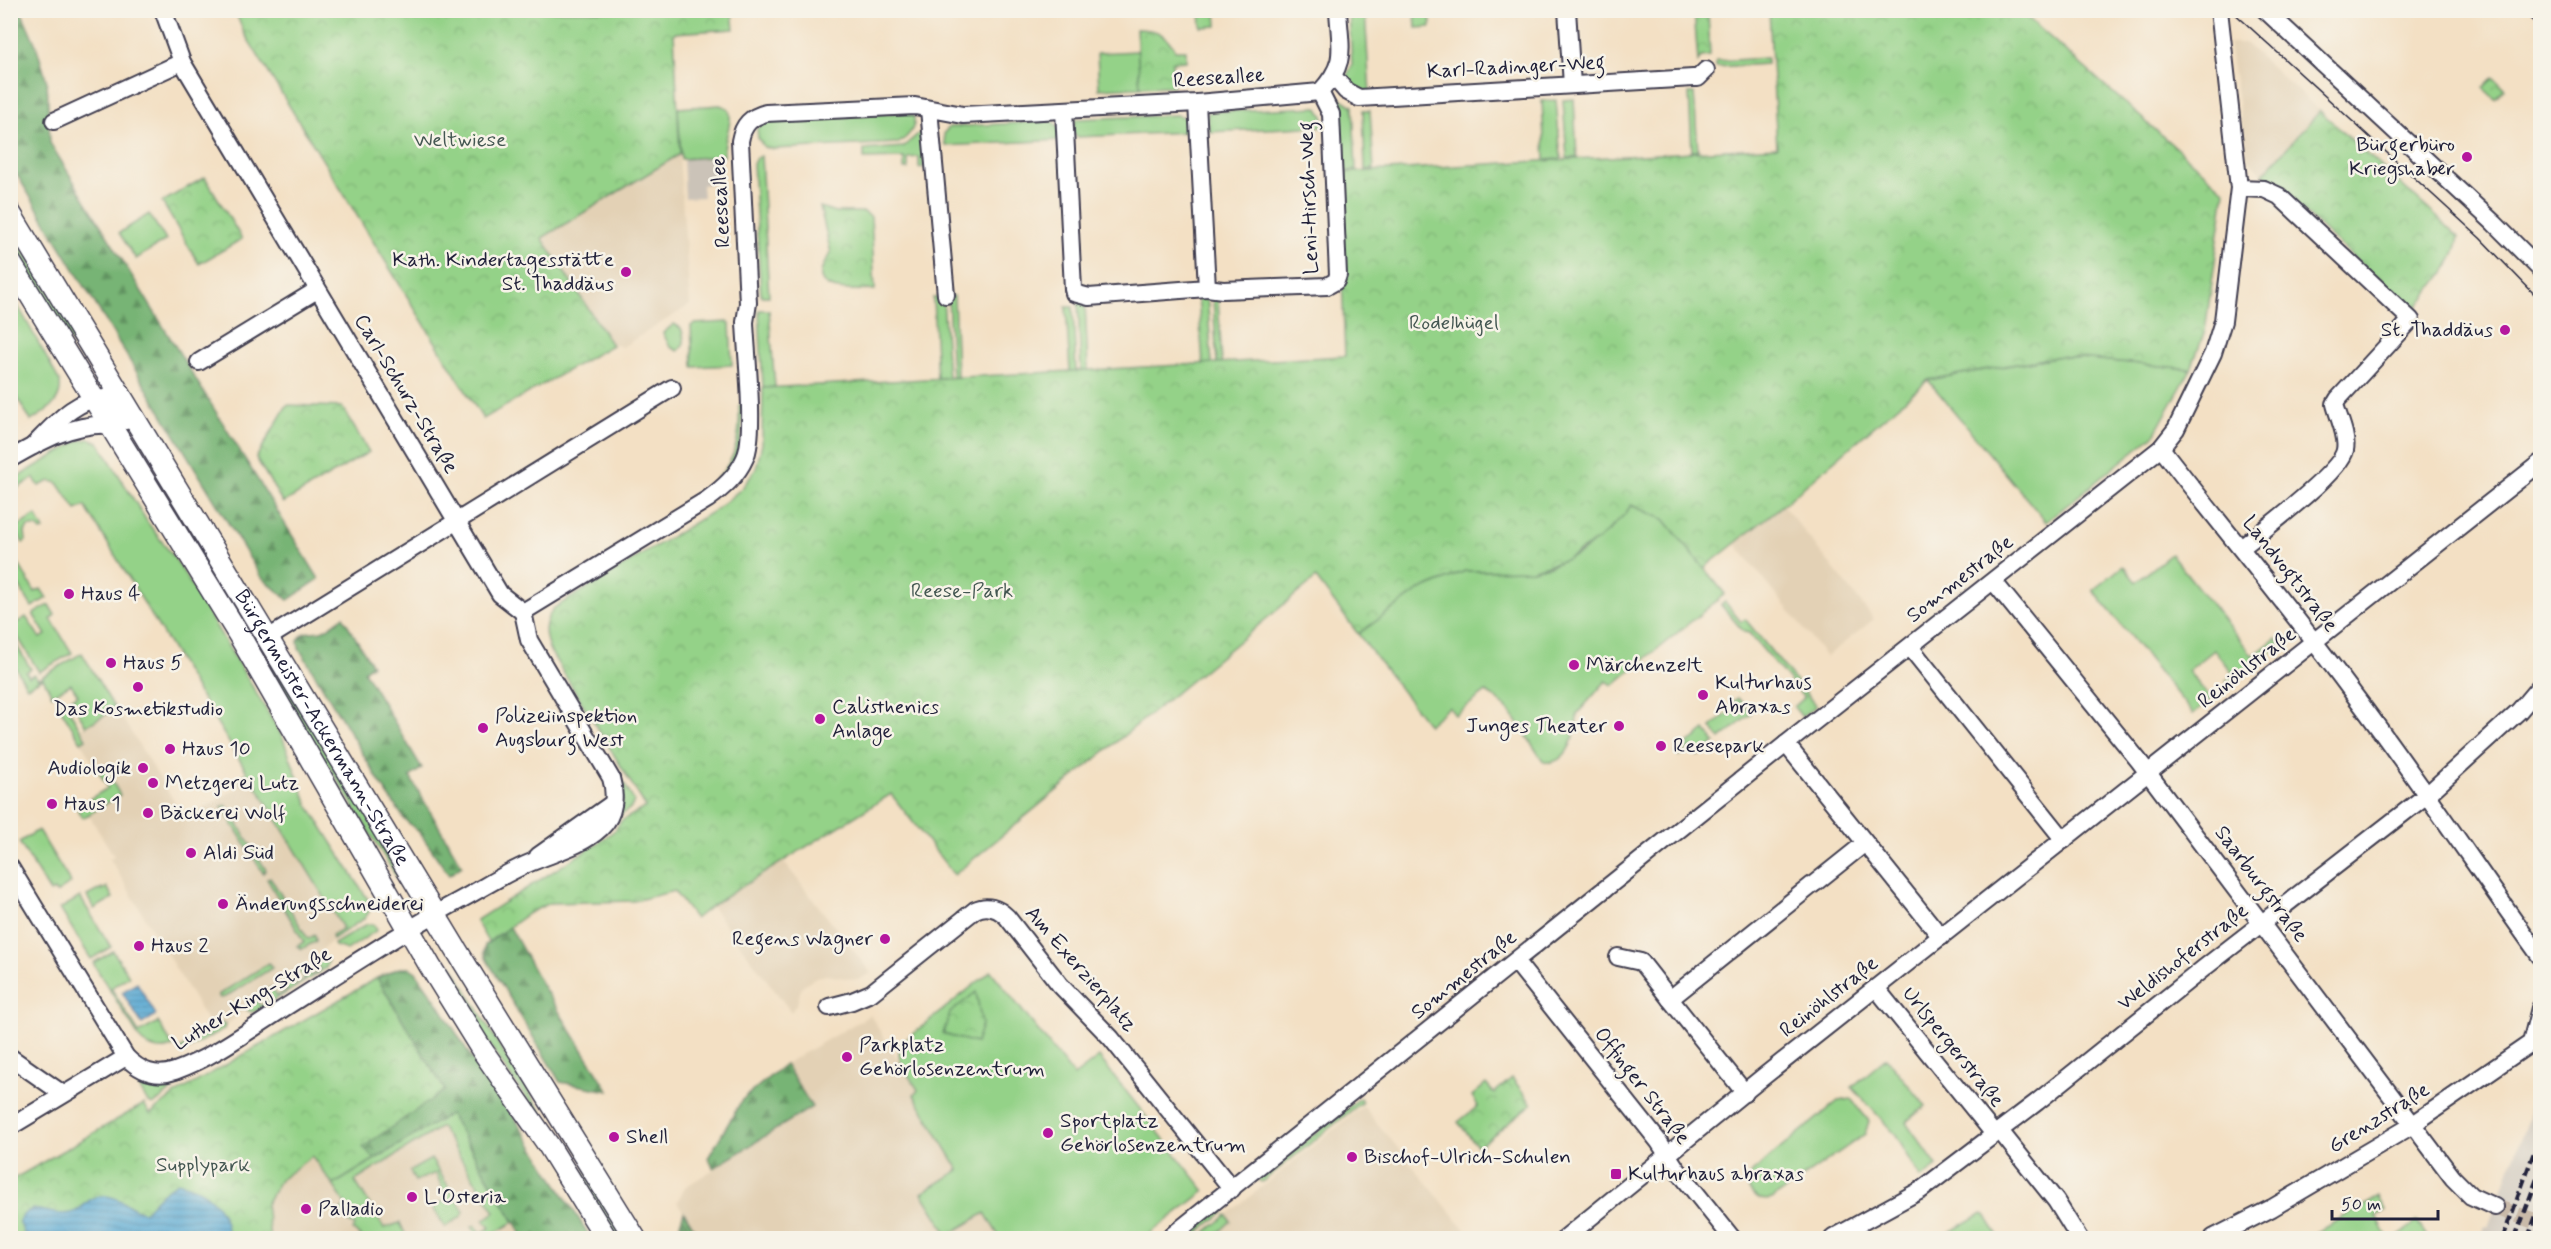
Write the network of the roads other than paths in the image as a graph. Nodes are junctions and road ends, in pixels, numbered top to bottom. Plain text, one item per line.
1 (163, 10) edge
2 (1338, 10) edge
3 (1567, 10) edge
4 (2219, 10) edge
5 (2250, 10) edge
6 (2534, 10) edge
7 (2541, 15) edge
8 (2271, 16) edge
9 (182, 62) junction
10 (1706, 70) dead end
11 (1334, 77) junction
12 (1572, 85) junction
13 (1320, 92) junction
14 (1197, 103) junction
15 (929, 109) junction
16 (1064, 110) junction
17 (54, 121) dead end
18 (2239, 188) junction
19 (10, 213) edge
20 (10, 262) edge
21 (2541, 268) edge
22 (1207, 288) junction
23 (317, 290) junction
24 (946, 295) dead end
25 (199, 362) dead end
26 (672, 388) dead end
27 (94, 397) junction
28 (111, 425) junction
29 (33, 446) junction
30 (2161, 448) junction
31 (10, 459) edge
32 (2541, 463) edge
33 (170, 477) junction
34 (457, 521) junction
35 (2241, 548) junction
36 (1994, 582) junction
37 (523, 612) junction
38 (268, 638) junction
39 (2315, 642) junction
40 (1910, 647) junction
41 (2541, 686) edge
42 (1786, 744) junction
43 (2149, 773) junction
44 (2428, 794) junction
45 (2064, 840) junction
46 (1865, 843) junction
47 (10, 867) edge
48 (17, 894) edge
49 (435, 915) junction
50 (2262, 923) junction
51 (409, 931) junction
52 (1941, 937) junction
53 (2541, 956) edge
54 (1618, 957) dead end
55 (1516, 962) junction
56 (1876, 988) junction
57 (1670, 999) junction
58 (829, 1007) dead end
59 (2541, 1008) edge
60 (10, 1057) edge
61 (126, 1057) junction
62 (1745, 1093) junction
63 (63, 1094) junction
64 (2414, 1125) junction
65 (10, 1127) edge
66 (1997, 1133) junction
67 (1668, 1155) junction
68 (1232, 1189) junction
69 (2495, 1207) tunnel mouth
70 (606, 1239) edge
71 (635, 1239) edge
72 (1169, 1239) edge
73 (1565, 1239) edge
74 (1732, 1239) edge
75 (1833, 1239) edge
76 (2079, 1239) edge
77 (2213, 1239) edge

1 - 9 street, Carl-Schurz-Straße
2 - 11 street
3 - 12 street
4 - 18 street
5 - 8 street
6 - 7 street
8 - 21 street
9 - 17 street
9 - 23 street, Carl-Schurz-Straße
10 - 12 street, Karl-Radinger-Weg
11 - 12 street, Karl-Radinger-Weg
11 - 13 street
13 - 14 street, Reeseallee
13 - 22 street, Leni-Hirsch-Weg
14 - 16 street, Reeseallee
14 - 22 street
15 - 16 street, Reeseallee
15 - 24 street
15 - 37 street, Reeseallee
16 - 22 street
18 - 30 street
18 - 35 street
19 - 33 main road, Bürgermeister-Ackermann-Straße
20 - 27 main road, Bürgermeister-Ackermann-Straße
23 - 25 street
23 - 34 street, Carl-Schurz-Straße
26 - 34 street
27 - 28 main road, Bürgermeister-Ackermann-Straße
27 - 29 street
27 - 33 street
28 - 29 street
28 - 51 main road, Bürgermeister-Ackermann-Straße
29 - 31 street
30 - 35 street, Landvogtstraße
30 - 36 street, Sommestraße
32 - 39 street, Reinöhlstraße
33 - 38 main road, Bürgermeister-Ackermann-Straße
34 - 37 street, Carl-Schurz-Straße
34 - 38 street
35 - 39 street, Landvogtstraße
36 - 40 street, Sommestraße
36 - 43 street, Saarburgstraße
37 - 49 street
38 - 49 main road, Bürgermeister-Ackermann-Straße
39 - 43 street, Reinöhlstraße
39 - 44 street, Landvogtstraße
40 - 42 street, Sommestraße
40 - 45 street
41 - 44 street, Weldishoferstraße
42 - 46 street
42 - 55 street, Sommestraße
43 - 45 street, Reinöhlstraße
43 - 50 street, Saarburgstraße
44 - 50 street, Weldishoferstraße
44 - 53 street, Landvogtstraße
45 - 52 street, Reinöhlstraße
46 - 52 street
46 - 57 street
47 - 48 street, Luther-King-Straße
48 - 61 street, Luther-King-Straße
49 - 51 street, Luther-King-Straße
49 - 71 main road, Bürgermeister-Ackermann-Straße
50 - 64 street, Saarburgstraße
50 - 66 street, Weldishoferstraße
51 - 61 street, Luther-King-Straße
51 - 70 main road, Bürgermeister-Ackermann-Straße
52 - 56 street, Reinöhlstraße
54 - 57 street
55 - 67 street, Offinger Straße
55 - 68 street, Sommestraße
56 - 62 street, Reinöhlstraße
56 - 66 street, Urlspergerstraße
57 - 62 street
58 - 68 street, Am Exerzierplatz
59 - 64 street, Grenzstraße
60 - 63 street
61 - 63 street
62 - 67 street, Reinöhlstraße
63 - 65 street
64 - 69 street, Saarburgstraße
64 - 77 street, Grenzstraße
66 - 75 street, Weldishoferstraße
66 - 76 street, Urlspergerstraße
67 - 73 street, Reinöhlstraße
67 - 74 street, Offinger Straße
68 - 72 street, Sommestraße

